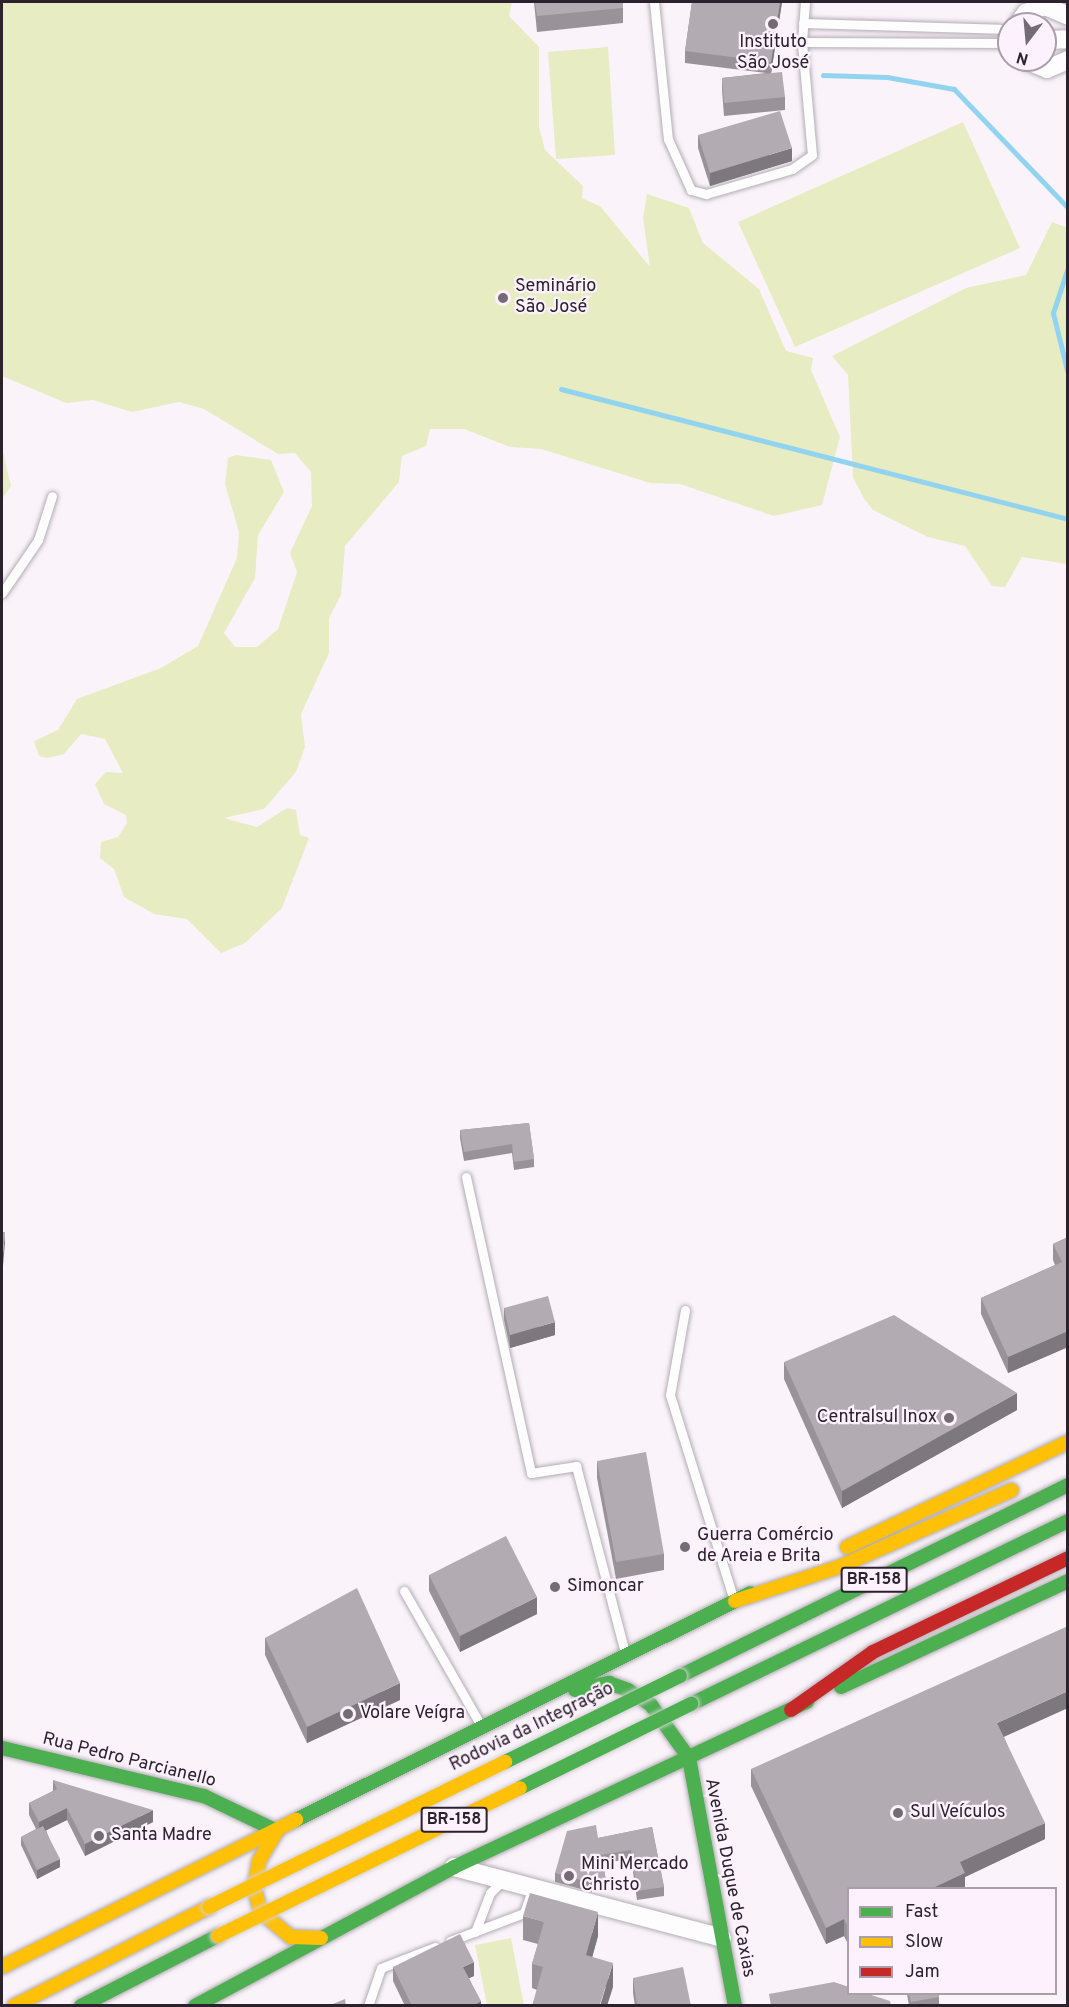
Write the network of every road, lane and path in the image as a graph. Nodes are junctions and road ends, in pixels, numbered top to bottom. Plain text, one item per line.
1 (654, 2) edge
2 (805, 2) edge
3 (1029, 12) edge
4 (1068, 16) edge
5 (803, 23) junction
6 (997, 29) edge
7 (802, 42) junction
8 (997, 43) edge
9 (52, 496) dead end
10 (2, 592) edge
11 (466, 1177) dead end
12 (685, 1310) dead end
13 (1068, 1442) edge
14 (1024, 1484) dead end
15 (1068, 1485) edge
16 (1068, 1521) edge
17 (1068, 1558) edge
18 (1068, 1581) edge
19 (404, 1591) dead end
20 (735, 1601) junction
21 (625, 1653) junction
22 (557, 1693) junction
23 (792, 1710) junction
24 (483, 1730) junction
25 (2, 1748) edge
26 (689, 1758) junction
27 (277, 1831) junction
28 (454, 1867) junction
29 (503, 1880) junction
30 (533, 1888) junction
31 (475, 1932) junction
32 (321, 1938) junction
33 (722, 1938) junction
34 (2, 1967) edge
35 (14, 2006) edge
36 (81, 2006) edge
37 (195, 2006) edge
38 (368, 2006) edge
39 (735, 2006) edge

1 - 7 lane
2 - 5 lane
3 - 4 street
5 - 6 lane
5 - 7 lane
7 - 8 lane
9 - 10 lane
11 - 21 lane
12 - 20 lane
13 - 20 main road, BR-158
14 - 20 main road, BR-158
15 - 35 main road, Rodovia da Integração / BR-158, bridge
16 - 36 main road, BR-158, bridge
17 - 23 main road, BR-158
18 - 23 main road, BR-158
19 - 24 lane
20 - 21 main road, BR-158
21 - 22 main road, BR-158
22 - 24 main road, BR-158
22 - 26 main road
23 - 26 main road, BR-158
24 - 27 main road, BR-158
25 - 27 main road, Rua Pedro Parcianello
26 - 28 main road, BR-158
26 - 33 main road, Avenida Duque de Caxias
27 - 32 main road
27 - 34 main road, BR-158
28 - 29 street
28 - 32 main road, BR-158
29 - 30 street
29 - 31 lane
30 - 31 lane
30 - 33 street
31 - 38 lane
32 - 37 main road, BR-158
33 - 39 main road, Avenida Duque de Caxias

